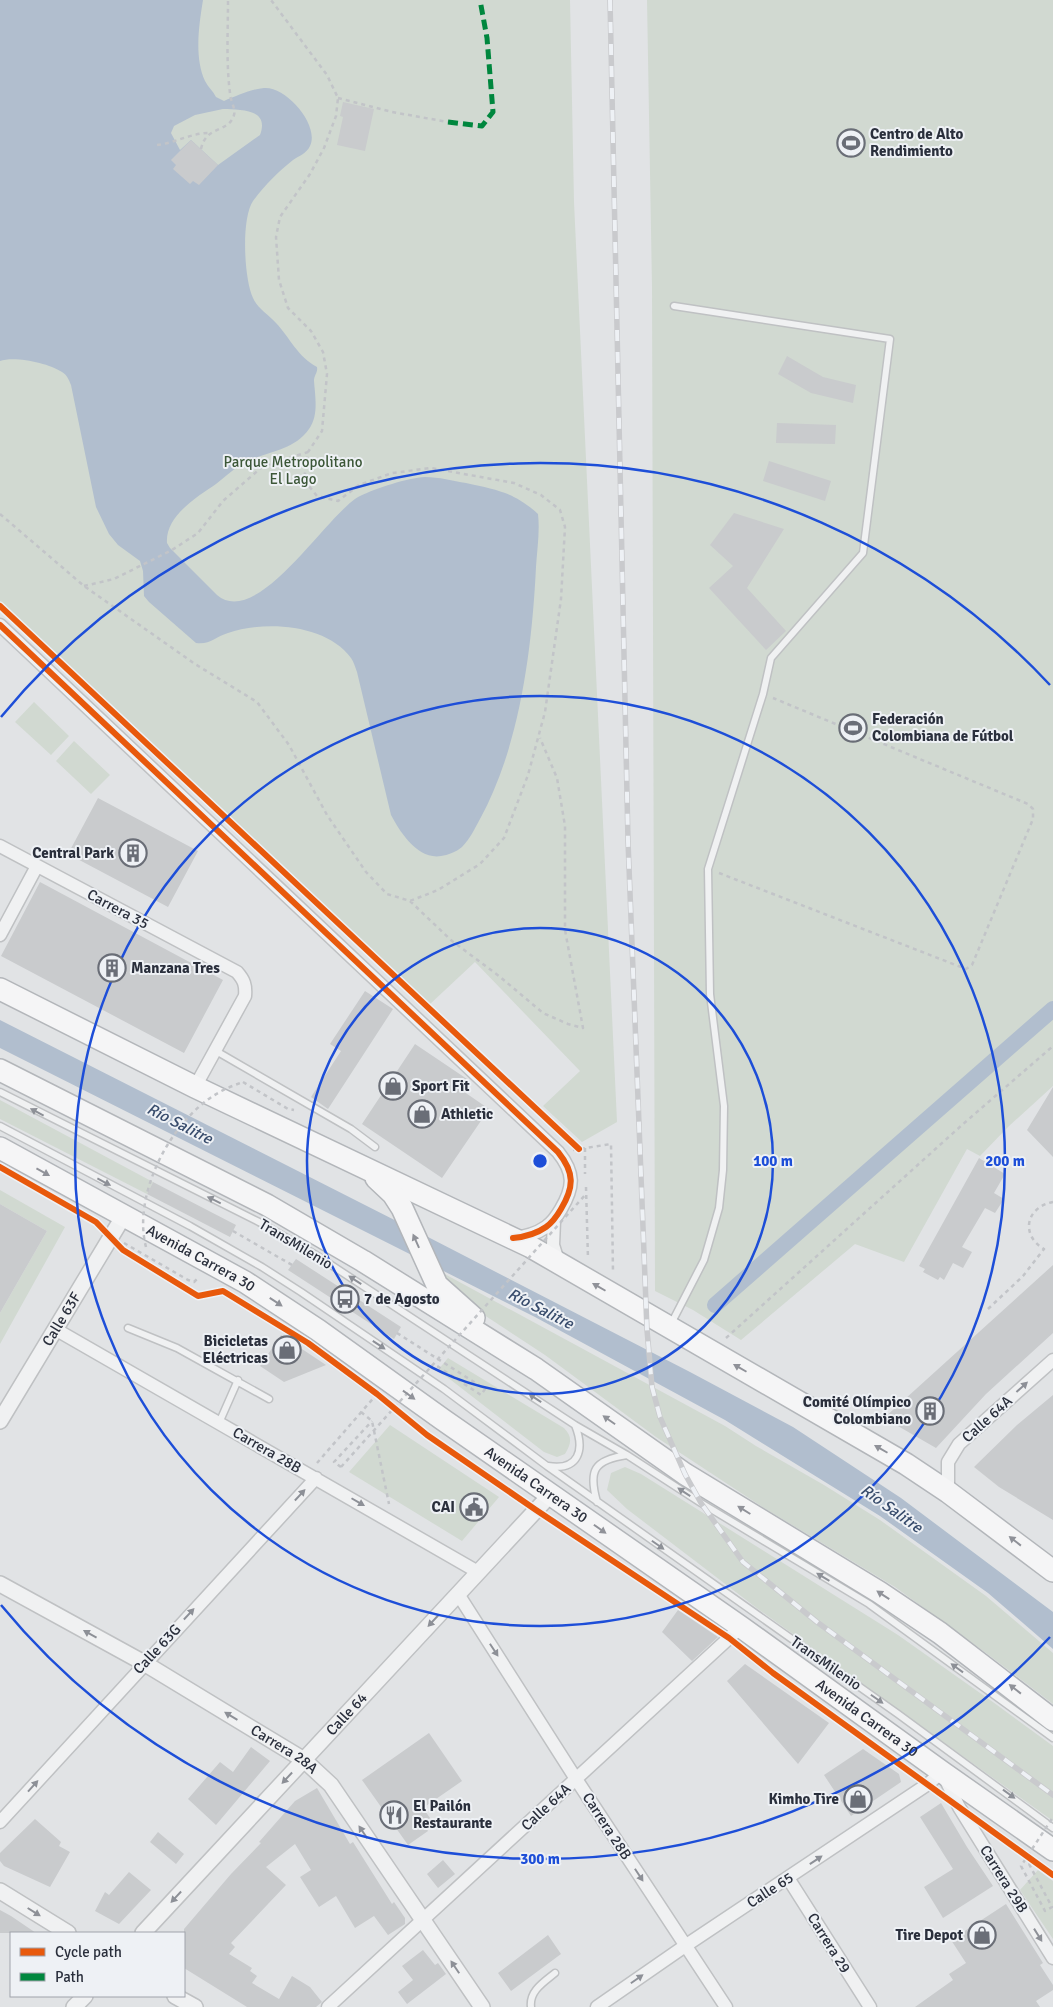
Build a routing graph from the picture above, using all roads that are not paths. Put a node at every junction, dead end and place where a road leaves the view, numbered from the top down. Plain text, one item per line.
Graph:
1 (674, 306) dead end
2 (0, 625) edge
3 (0, 846) edge
4 (37, 866) junction
5 (0, 935) edge
6 (0, 989) edge
7 (216, 1051) junction
8 (0, 1070) edge
9 (195, 1087) junction
10 (0, 1092) edge
11 (0, 1126) edge
12 (375, 1146) dead end
13 (0, 1148) edge
14 (364, 1167) junction
15 (123, 1217) junction
16 (554, 1221) junction
17 (513, 1238) junction
18 (559, 1264) junction
19 (670, 1327) junction
20 (128, 1328) dead end
21 (55, 1329) junction
22 (1053, 1360) edge
23 (536, 1369) junction
24 (238, 1380) junction
25 (269, 1399) dead end
26 (0, 1421) edge
27 (219, 1423) junction
28 (575, 1424) junction
29 (627, 1454) junction
30 (547, 1466) junction
31 (312, 1476) junction
32 (948, 1492) junction
33 (551, 1494) junction
34 (597, 1502) junction
35 (1053, 1571) edge
36 (478, 1572) junction
37 (0, 1584) edge
38 (458, 1594) junction
39 (741, 1627) junction
40 (144, 1664) junction
41 (1053, 1720) edge
42 (1053, 1738) edge
43 (304, 1760) junction
44 (942, 1772) junction
45 (576, 1778) junction
46 (0, 1822) edge
47 (1053, 1828) edge
48 (1046, 1857) edge
49 (788, 1878) junction
50 (0, 1891) edge
51 (422, 1920) junction
52 (66, 1932) edge
53 (144, 1932) edge
54 (685, 1946) junction
55 (1053, 1958) edge
56 (555, 1973) dead end
57 (84, 1997) edge
58 (177, 1997) edge
59 (74, 2007) edge
60 (195, 2007) edge
61 (328, 2007) edge
62 (482, 2007) edge
63 (531, 2007) edge
64 (597, 2007) edge
65 (726, 2007) edge
66 (870, 2007) edge

1 - 19 lane
2 - 16 street
3 - 4 street, Carrera 35
4 - 5 street
4 - 7 street, Carrera 35
6 - 9 highway
7 - 9 street
7 - 12 lane
8 - 23 highway
9 - 14 highway
28 -> 10 lane, TransMilenio
11 -> 30 lane, TransMilenio
13 -> 15 highway, Avenida Carrera 30
14 - 17 highway
23 -> 14 highway
15 - 21 street, Calle 63F
15 -> 33 highway, Avenida Carrera 30
16 - 17 street
16 - 18 street
17 - 18 highway
19 -> 18 highway
32 -> 19 highway
20 - 24 lane
21 - 26 street, Calle 63F
21 - 27 street, Carrera 28B
32 -> 22 street, Calle 64A
41 -> 23 highway
24 - 25 lane
24 - 27 lane
27 - 31 street, Carrera 28B
28 - 29 lane, TransMilenio
28 - 30 lane
29 - 34 lane
42 -> 29 lane, TransMilenio
30 - 34 lane, TransMilenio
31 -> 36 street, Carrera 28B
40 -> 31 street, Calle 63G
35 -> 32 highway
33 - 36 street, Calle 64
33 -> 39 highway, Avenida Carrera 30
34 -> 47 lane, TransMilenio
36 - 38 street, Calle 64
40 -> 37 street, Carrera 28A
38 -> 43 street, Calle 64
38 -> 45 street, Carrera 28B
39 - 44 highway, Avenida Carrera 30
39 - 45 street, Calle 64A
43 -> 40 street, Carrera 28A
46 -> 40 street, Calle 63G
51 -> 43 street, Carrera 28A
43 -> 53 street, Calle 64
44 - 48 highway, Avenida Carrera 30
49 -> 44 street, Calle 65
44 -> 55 street, Carrera 29B
45 - 51 street, Calle 64A
45 -> 54 street, Carrera 28B
49 - 54 street, Calle 65
49 - 66 street, Carrera 29
50 -> 52 street
51 - 61 street, Calle 64A
62 -> 51 street, Carrera 28A
64 -> 54 street, Calle 65
54 - 65 street, Carrera 28B
56 - 63 lane
57 - 59 street
58 - 60 street

